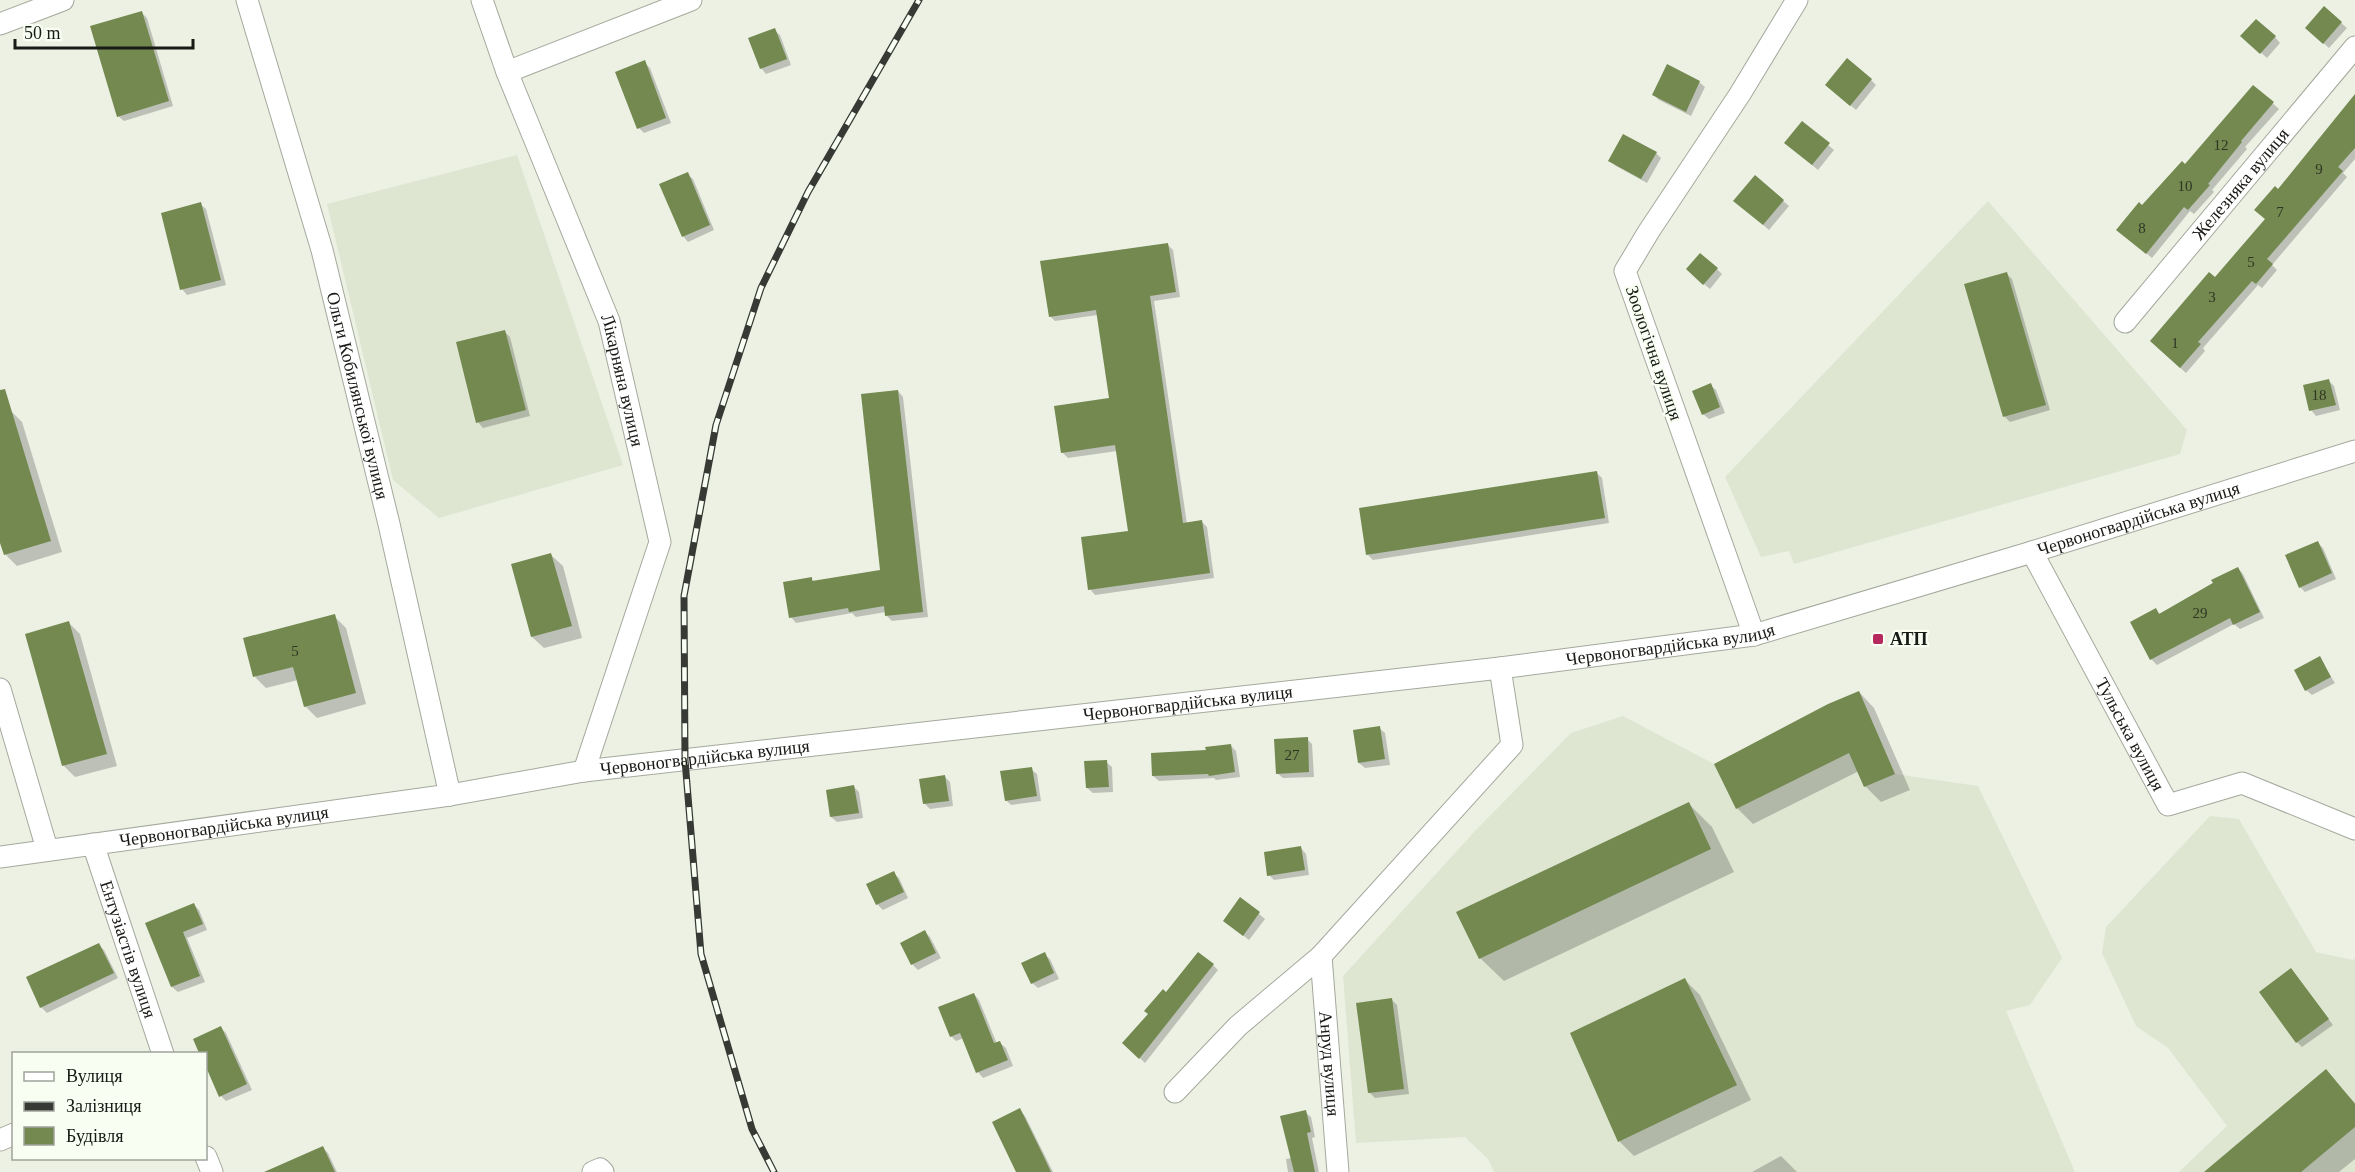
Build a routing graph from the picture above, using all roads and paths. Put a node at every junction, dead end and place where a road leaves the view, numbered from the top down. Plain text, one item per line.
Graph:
1 (63, 0) edge
2 (247, 0) edge
3 (482, 0) edge
4 (691, 0) edge
5 (1797, 0) edge
6 (0, 24) edge
7 (2354, 50) edge
8 (507, 72) junction
9 (2125, 322) dead end
10 (2355, 451) edge
11 (2032, 552) junction
12 (1754, 635) junction
13 (1500, 668) junction
14 (0, 689) edge
15 (585, 771) junction
16 (450, 795) junction
17 (2355, 829) edge
18 (93, 844) junction
19 (47, 849) junction
20 (0, 856) edge
21 (1322, 956) junction
22 (163, 1052) edge
23 (1175, 1092) dead end
24 (1338, 1172) edge

1 - 6 street
2 - 16 street, Ольги Кобилянської вулиця
3 - 8 street, Лікарняна вулиця
4 - 8 street
5 - 12 street, Зоологічна вулиця
7 - 9 street, Железняка вулиця
8 - 15 street, Лікарняна вулиця
10 - 11 street, Червоногвардійська вулиця
11 - 12 street, Червоногвардійська вулиця
11 - 17 street, Тульська вулиця
12 - 13 street, Червоногвардійська вулиця
13 - 15 street, Червоногвардійська вулиця
13 - 21 street
14 - 19 street
15 - 16 street, Червоногвардійська вулиця
16 - 18 street, Червоногвардійська вулиця
18 - 19 street, Червоногвардійська вулиця
18 - 22 street, Ентузіастів вулиця
19 - 20 street, Червоногвардійська вулиця
21 - 23 street
21 - 24 street, Анруд вулиця

